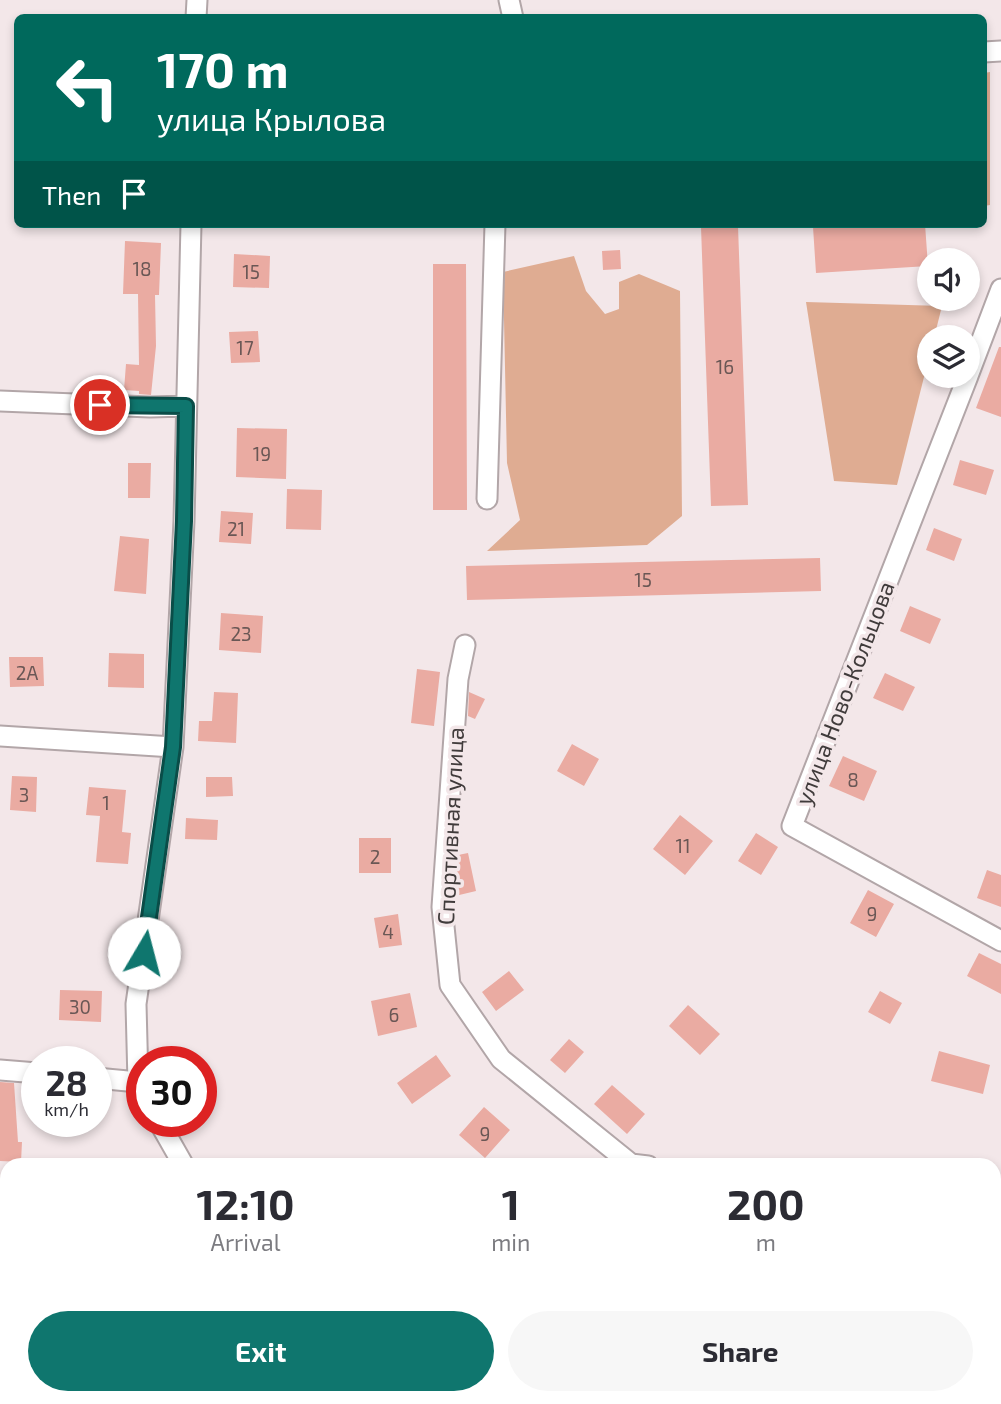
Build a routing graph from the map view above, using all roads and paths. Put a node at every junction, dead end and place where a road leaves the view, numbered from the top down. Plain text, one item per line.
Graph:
1 (191, 228) edge
2 (495, 228) edge
3 (1001, 289) edge
4 (980, 344) edge
5 (963, 388) edge
6 (0, 401) edge
7 (186, 406) junction
8 (487, 499) dead end
9 (465, 645) dead end
10 (0, 736) edge
11 (173, 747) junction
12 (1001, 941) edge
13 (138, 1046) edge
14 (0, 1070) edge
15 (21, 1072) edge
16 (168, 1137) edge
17 (179, 1158) edge
18 (624, 1158) edge

1 - 7 street
2 - 8 street
3 - 4 street, улица Ново-Кольцова
5 - 12 street, улица Ново-Кольцова
6 - 7 street
7 - 11 street
9 - 18 street, Спортивная улица
10 - 11 street
11 - 13 street
14 - 15 street
16 - 17 street

